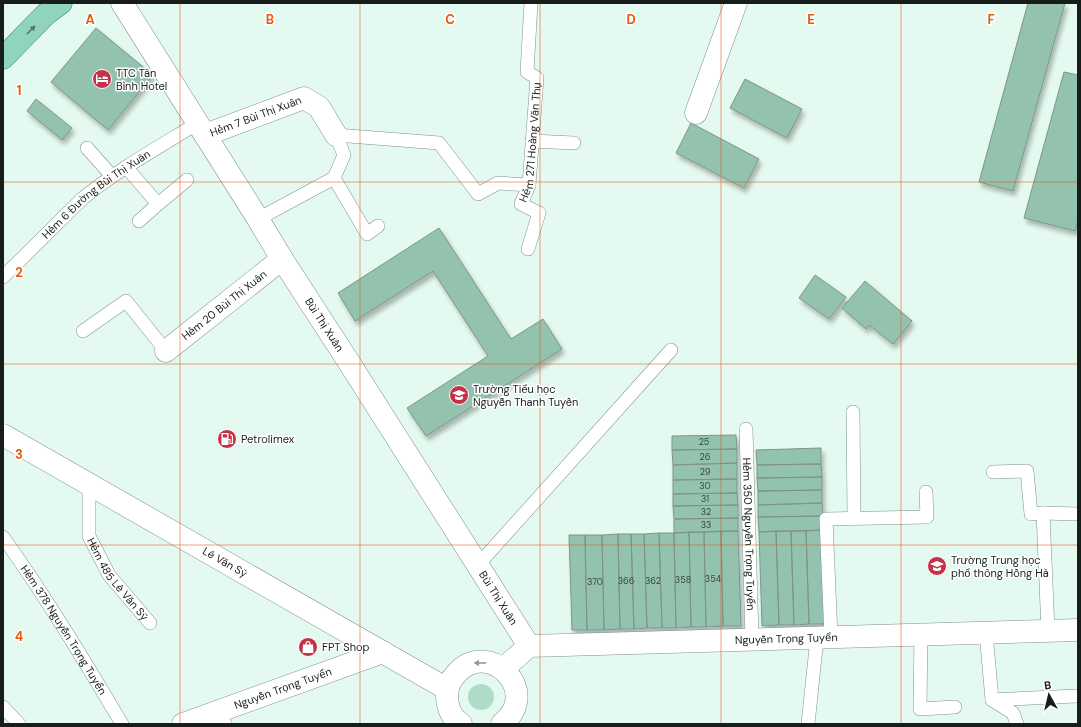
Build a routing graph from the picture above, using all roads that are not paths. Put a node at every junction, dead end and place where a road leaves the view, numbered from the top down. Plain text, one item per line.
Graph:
1 (61, 3) edge
2 (122, 3) edge
3 (531, 3) edge
4 (736, 3) edge
5 (3, 58) edge
6 (696, 113) dead end
7 (201, 129) junction
8 (336, 135) junction
9 (532, 141) junction
10 (574, 143) dead end
11 (86, 148) dead end
12 (126, 167) junction
13 (112, 176) junction
14 (334, 178) junction
15 (187, 180) dead end
16 (529, 185) junction
17 (158, 204) junction
18 (258, 219) junction
19 (139, 221) dead end
20 (378, 226) dead end
21 (528, 249) dead end
22 (282, 259) junction
23 (3, 277) edge
24 (83, 331) dead end
25 (671, 350) dead end
26 (166, 351) joint
27 (853, 412) dead end
28 (746, 429) dead end
29 (3, 436) edge
30 (993, 472) dead end
31 (89, 484) junction
32 (926, 492) dead end
33 (1043, 513) junction
34 (1078, 514) edge
35 (854, 518) junction
36 (3, 537) edge
37 (478, 565) junction
38 (150, 623) dead end
39 (1078, 630) edge
40 (1048, 631) junction
41 (986, 632) junction
42 (921, 634) junction
43 (824, 638) junction
44 (752, 639) junction
45 (529, 646) junction
46 (383, 652) junction
47 (503, 669) junction
48 (447, 689) junction
49 (1076, 696) dead end
50 (992, 700) junction
51 (3, 707) edge
52 (955, 707) dead end
53 (222, 718) edge
54 (509, 723) edge
55 (19, 724) edge
56 (122, 724) edge
57 (183, 724) edge
58 (460, 724) edge
59 (808, 724) edge
60 (1016, 724) edge

5 -> 1 main road
2 - 7 street, Bùi Thị Xuân
3 - 9 lane, Hẻm 271 Hoàng Văn Thụ
4 - 6 street
7 - 8 street, Hẻm 7 Bùi Thị Xuân
7 - 12 lane, Hẻm 6 Đường Bùi Thị Xuân
7 - 18 street, Bùi Thị Xuân
8 - 14 lane
8 - 16 lane
9 - 10 lane
9 - 16 lane, Hẻm 271 Hoàng Văn Thụ
11 - 13 lane
12 - 13 lane, Hẻm 6 Đường Bùi Thị Xuân
12 - 17 lane
13 - 23 lane, Hẻm 6 Đường Bùi Thị Xuân
14 - 18 lane
14 - 20 lane
15 - 17 lane
16 - 21 lane, Hẻm 271 Hoàng Văn Thụ
17 - 19 lane
18 - 22 street, Bùi Thị Xuân
22 - 26 street, Hẻm 20 Bùi Thị Xuân
22 - 37 street, Bùi Thị Xuân
24 - 26 lane
25 - 37 lane
27 - 35 lane
28 - 44 lane, Hẻm 350 Nguyễn Trọng Tuyển
29 - 31 street, Lê Văn Sỹ
30 - 33 lane
31 - 38 lane, Hẻm 485 Lê Văn Sỹ
31 - 46 street, Lê Văn Sỹ
32 - 35 lane
33 - 34 lane
33 - 40 lane
35 - 43 lane
36 - 56 lane, Hẻm 378 Nguyễn Trọng Tuyển
37 - 45 street, Bùi Thị Xuân
39 - 40 street, Nguyễn Trọng Tuyển
40 - 41 street, Nguyễn Trọng Tuyển
41 - 42 street, Nguyễn Trọng Tuyển
41 - 50 lane
42 - 43 street, Nguyễn Trọng Tuyển
42 - 52 lane
43 - 44 street, Nguyễn Trọng Tuyển
43 - 59 lane
44 - 45 street, Nguyễn Trọng Tuyển
45 - 47 street
46 - 48 street, Lê Văn Sỹ
46 - 53 street, Nguyễn Trọng Tuyển
47 -> 48 street
47 - 54 street
48 - 58 street
49 - 50 lane
50 - 60 lane
51 - 55 lane
53 - 57 street, Nguyễn Trọng Tuyển

